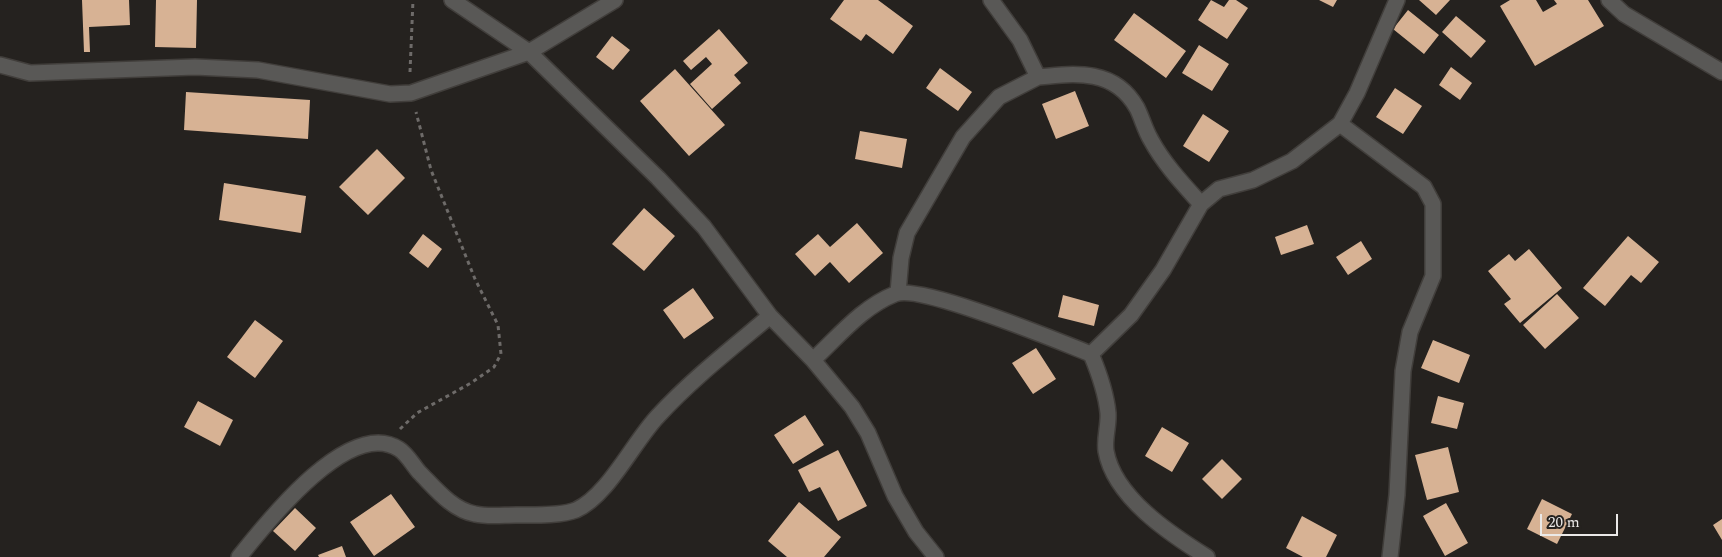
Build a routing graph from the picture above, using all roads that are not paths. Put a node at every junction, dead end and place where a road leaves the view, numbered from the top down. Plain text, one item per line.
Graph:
1 (452, 0) edge
2 (615, 0) edge
3 (991, 0) edge
4 (1397, 0) edge
5 (1609, 0) edge
6 (529, 52) junction
7 (0, 65) edge
8 (1722, 72) edge
9 (1038, 77) junction
10 (1340, 124) junction
11 (1201, 204) junction
12 (898, 293) junction
13 (770, 316) junction
14 (1091, 354) junction
15 (813, 360) junction
16 (239, 557) edge
17 (936, 557) edge
18 (1207, 557) edge
19 (1390, 557) edge

1 - 6 street
2 - 6 street
3 - 9 street
4 - 10 street
5 - 8 street
6 - 7 street
6 - 13 street
9 - 11 street
9 - 12 street
10 - 11 street
10 - 19 street
11 - 14 street
12 - 14 street
12 - 15 street
13 - 15 street
13 - 16 street
14 - 18 street
15 - 17 street

